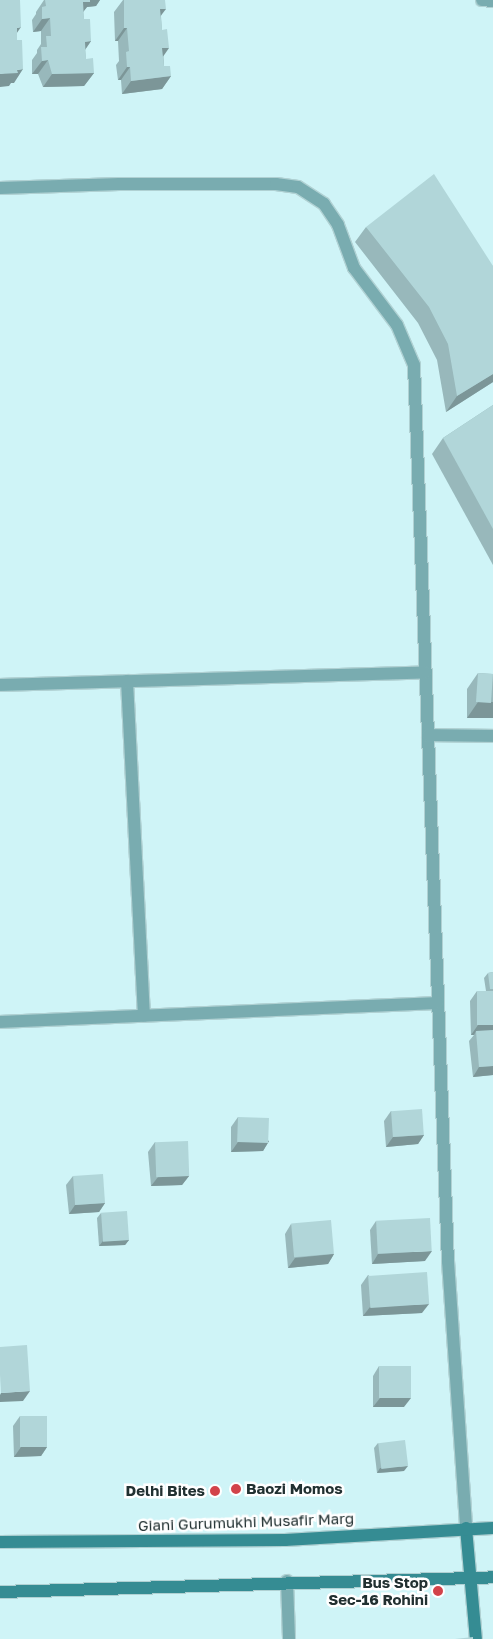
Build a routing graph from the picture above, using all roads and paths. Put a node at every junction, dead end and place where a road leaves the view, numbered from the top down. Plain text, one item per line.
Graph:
1 (482, 0) edge
2 (493, 1) edge
3 (0, 188) edge
4 (426, 672) junction
5 (126, 681) junction
6 (0, 685) edge
7 (428, 735) junction
8 (493, 736) edge
9 (438, 1003) junction
10 (144, 1016) junction
11 (0, 1022) edge
12 (466, 1528) junction
13 (493, 1528) edge
14 (0, 1542) edge
15 (493, 1577) edge
16 (470, 1578) junction
17 (287, 1581) junction
18 (0, 1592) edge
19 (289, 1639) edge
20 (476, 1639) edge

1 - 2 street
3 - 4 street
4 - 5 street
4 - 7 street
5 - 6 street
5 - 10 street
7 - 8 street
7 - 9 street
9 - 10 street
9 - 12 street
10 - 11 street
12 - 13 street, Giani Gurumukhi Musafir Marg
12 - 14 street, Giani Gurumukhi Musafir Marg
12 - 16 street
15 - 16 street
16 - 17 street
16 - 20 street
17 - 18 street
17 - 19 street

